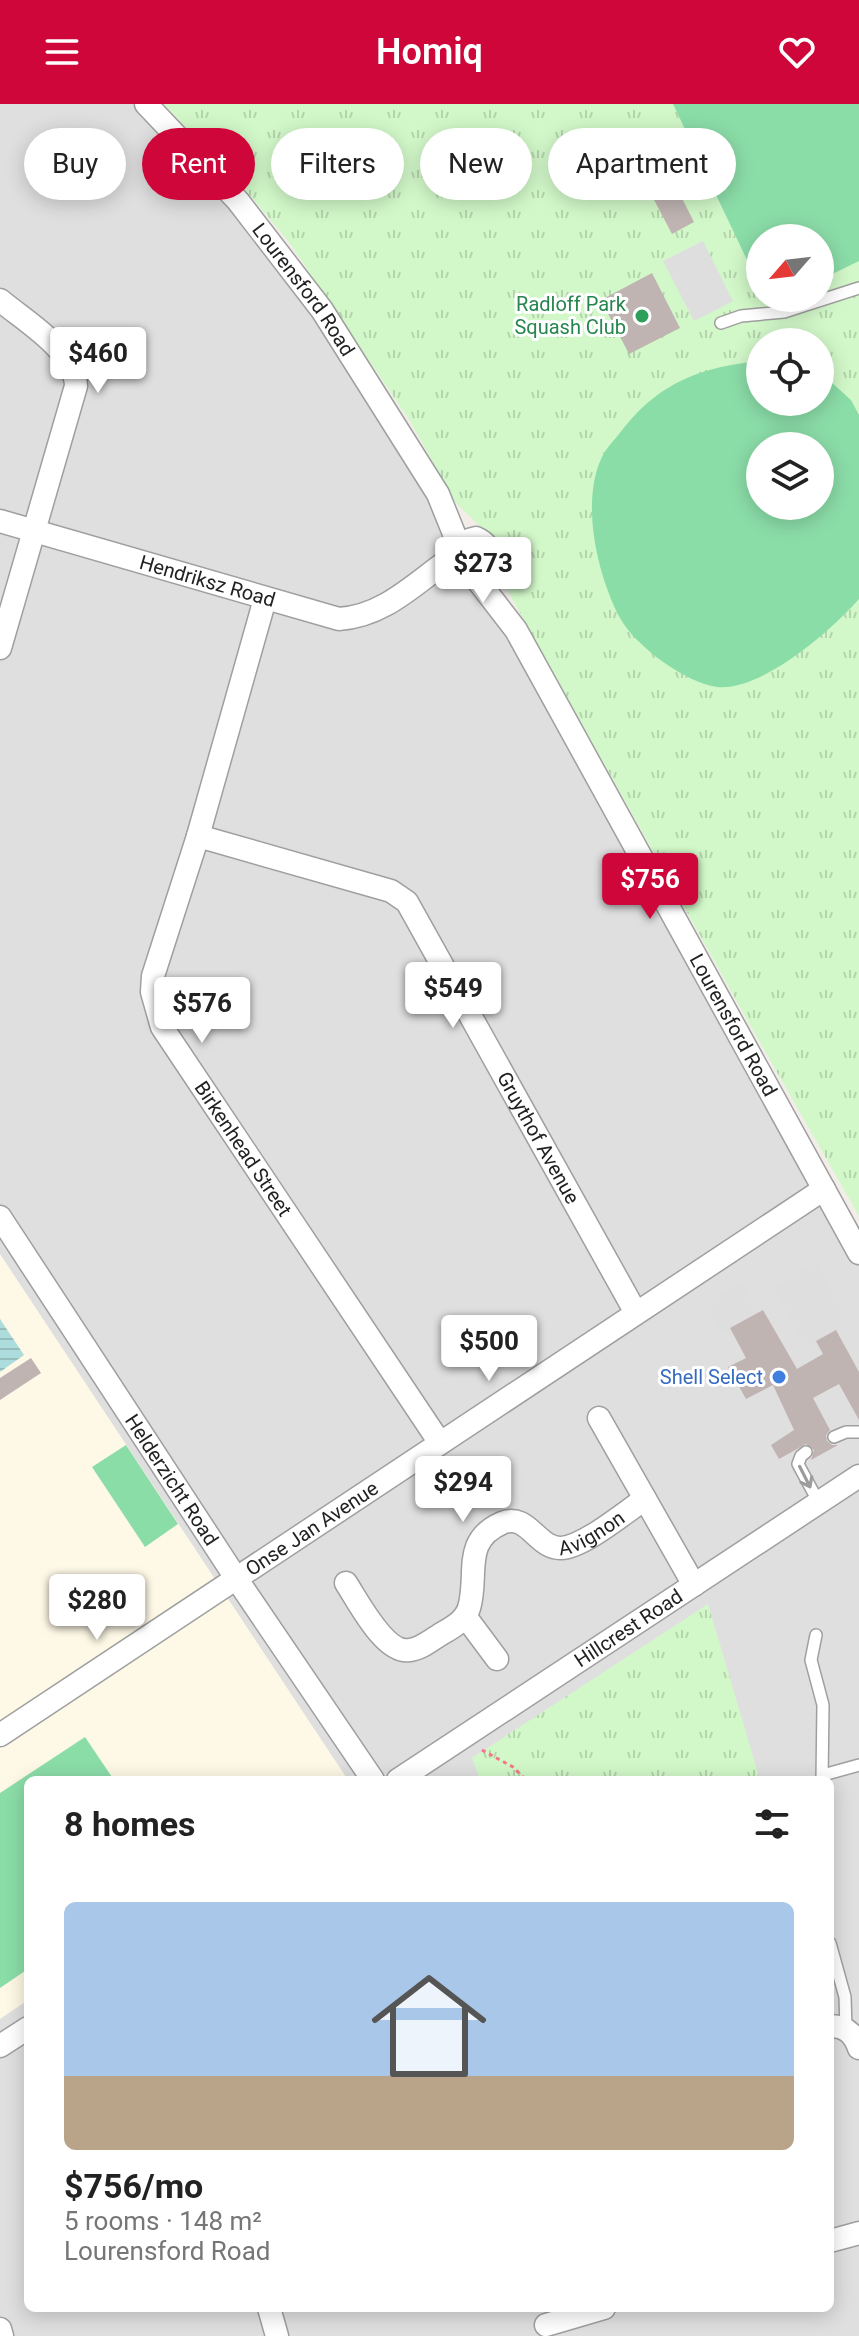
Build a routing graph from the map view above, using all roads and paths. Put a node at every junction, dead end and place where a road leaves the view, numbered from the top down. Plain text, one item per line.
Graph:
1 (146, 104) edge
2 (859, 288) edge
3 (0, 300) edge
4 (721, 323) dead end
5 (0, 521) edge
6 (34, 531) junction
7 (470, 558) junction
8 (265, 599) junction
9 (0, 648) edge
10 (198, 836) junction
11 (824, 1189) junction
12 (0, 1217) edge
13 (859, 1253) edge
14 (636, 1313) junction
15 (599, 1418) dead end
16 (859, 1432) edge
17 (834, 1437) dead end
18 (440, 1443) junction
19 (806, 1452) dead end
20 (859, 1476) edge
21 (645, 1499) junction
22 (819, 1503) junction
23 (236, 1578) junction
24 (346, 1583) dead end
25 (694, 1585) junction
26 (465, 1616) junction
27 (816, 1635) dead end
28 (497, 1659) dead end
29 (0, 1735) edge
30 (461, 1738) junction
31 (859, 1765) edge
32 (370, 1776) edge
33 (404, 1776) edge
34 (522, 1776) edge
35 (822, 1776) edge
36 (828, 1776) edge
37 (834, 1957) edge
38 (838, 2028) edge
39 (24, 2031) edge
40 (0, 2046) edge
41 (859, 2048) edge
42 (859, 2233) edge
43 (834, 2240) edge
44 (270, 2312) edge
45 (588, 2312) edge
46 (545, 2323) edge
47 (0, 2329) edge
48 (2, 2336) edge
49 (277, 2336) edge

1 - 7 street, Lourensford Road
2 - 4 lane
3 - 6 street
5 - 6 street, Hendriksz Road
6 - 8 street, Hendriksz Road
6 - 9 street
7 - 8 street, Hendriksz Road
7 - 11 street, Lourensford Road
8 - 10 street, Birkenhead Street
10 - 14 street, Gruythof Avenue
10 - 18 street, Birkenhead Street
11 - 13 street, Lourensford Road
11 - 14 street, Onse Jan Avenue
12 - 23 street, Helderzicht Road
14 - 18 street, Onse Jan Avenue
15 - 21 street, Avignon
16 - 17 lane
18 - 23 street, Onse Jan Avenue
19 -> 22 lane
20 - 22 street, Hillcrest Road
21 - 25 street, Avignon
21 - 26 street, Avignon
22 - 25 street, Hillcrest Road
23 - 29 street, Onse Jan Avenue
23 - 32 street, Helderzicht Road
24 - 26 street
25 - 30 street, Hillcrest Road
26 - 28 street
27 - 35 lane
30 - 33 street, Hillcrest Road
30 - 34 path
31 - 36 lane
37 - 38 lane
38 - 41 street
39 - 40 street
42 - 43 street
44 - 49 street
45 - 46 street
47 - 48 street

